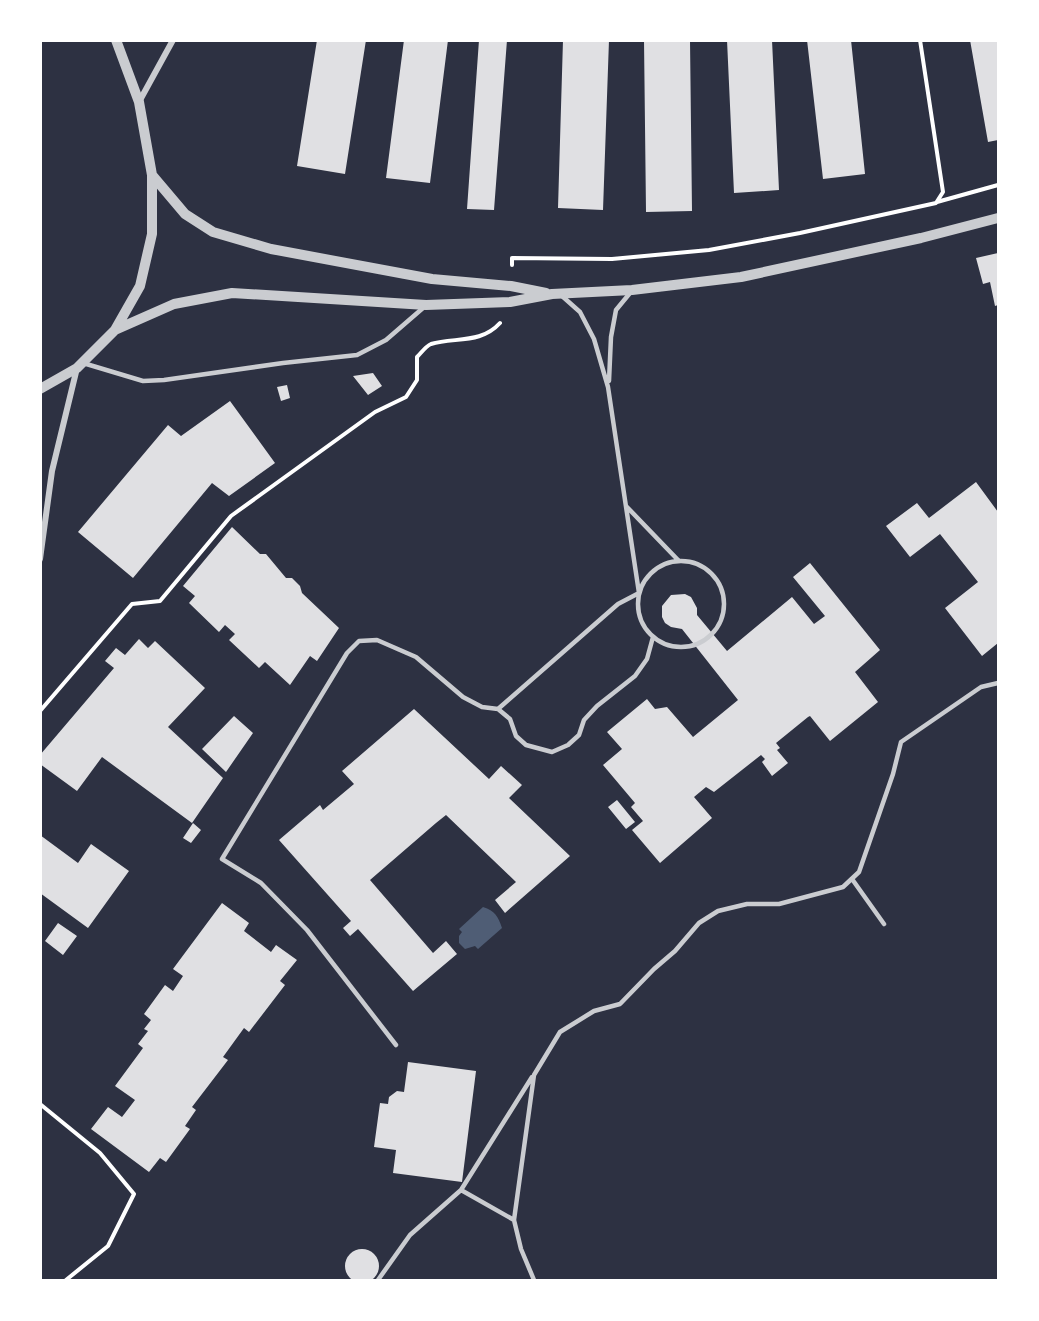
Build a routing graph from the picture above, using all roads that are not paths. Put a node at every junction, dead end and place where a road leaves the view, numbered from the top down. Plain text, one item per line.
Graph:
1 (116, 40) edge
2 (173, 40) edge
3 (139, 102) junction
4 (152, 175) junction
5 (999, 218) edge
6 (632, 290) junction
7 (556, 294) junction
8 (426, 305) junction
9 (115, 330) junction
10 (80, 366) junction
11 (608, 387) junction
12 (40, 389) edge
13 (626, 506) junction
14 (40, 559) edge
15 (678, 560) junction
16 (639, 593) junction
17 (653, 637) junction
18 (999, 683) edge
19 (498, 709) junction
20 (852, 879) junction
21 (884, 924) dead end
22 (396, 1045) dead end
23 (534, 1075) junction
24 (461, 1190) junction
25 (514, 1220) junction
26 (378, 1281) edge
27 (534, 1281) edge

1 - 3 street
2 - 3 street
3 - 4 street
4 - 7 street
4 - 9 street
5 - 6 street
6 - 7 street
6 - 11 lane
7 - 8 street
7 - 11 lane
8 - 9 street
8 - 10 lane
9 - 10 street
10 - 12 street
10 - 14 street
11 - 13 lane
13 - 15 lane
13 - 16 lane
15 - 16 lane
15 - 17 lane
16 - 17 lane
16 - 19 lane
17 - 19 lane
18 - 20 lane
19 - 22 lane
20 - 21 lane
20 - 23 lane
23 - 24 lane
23 - 25 lane
24 - 25 lane
24 - 26 lane
25 - 27 lane

